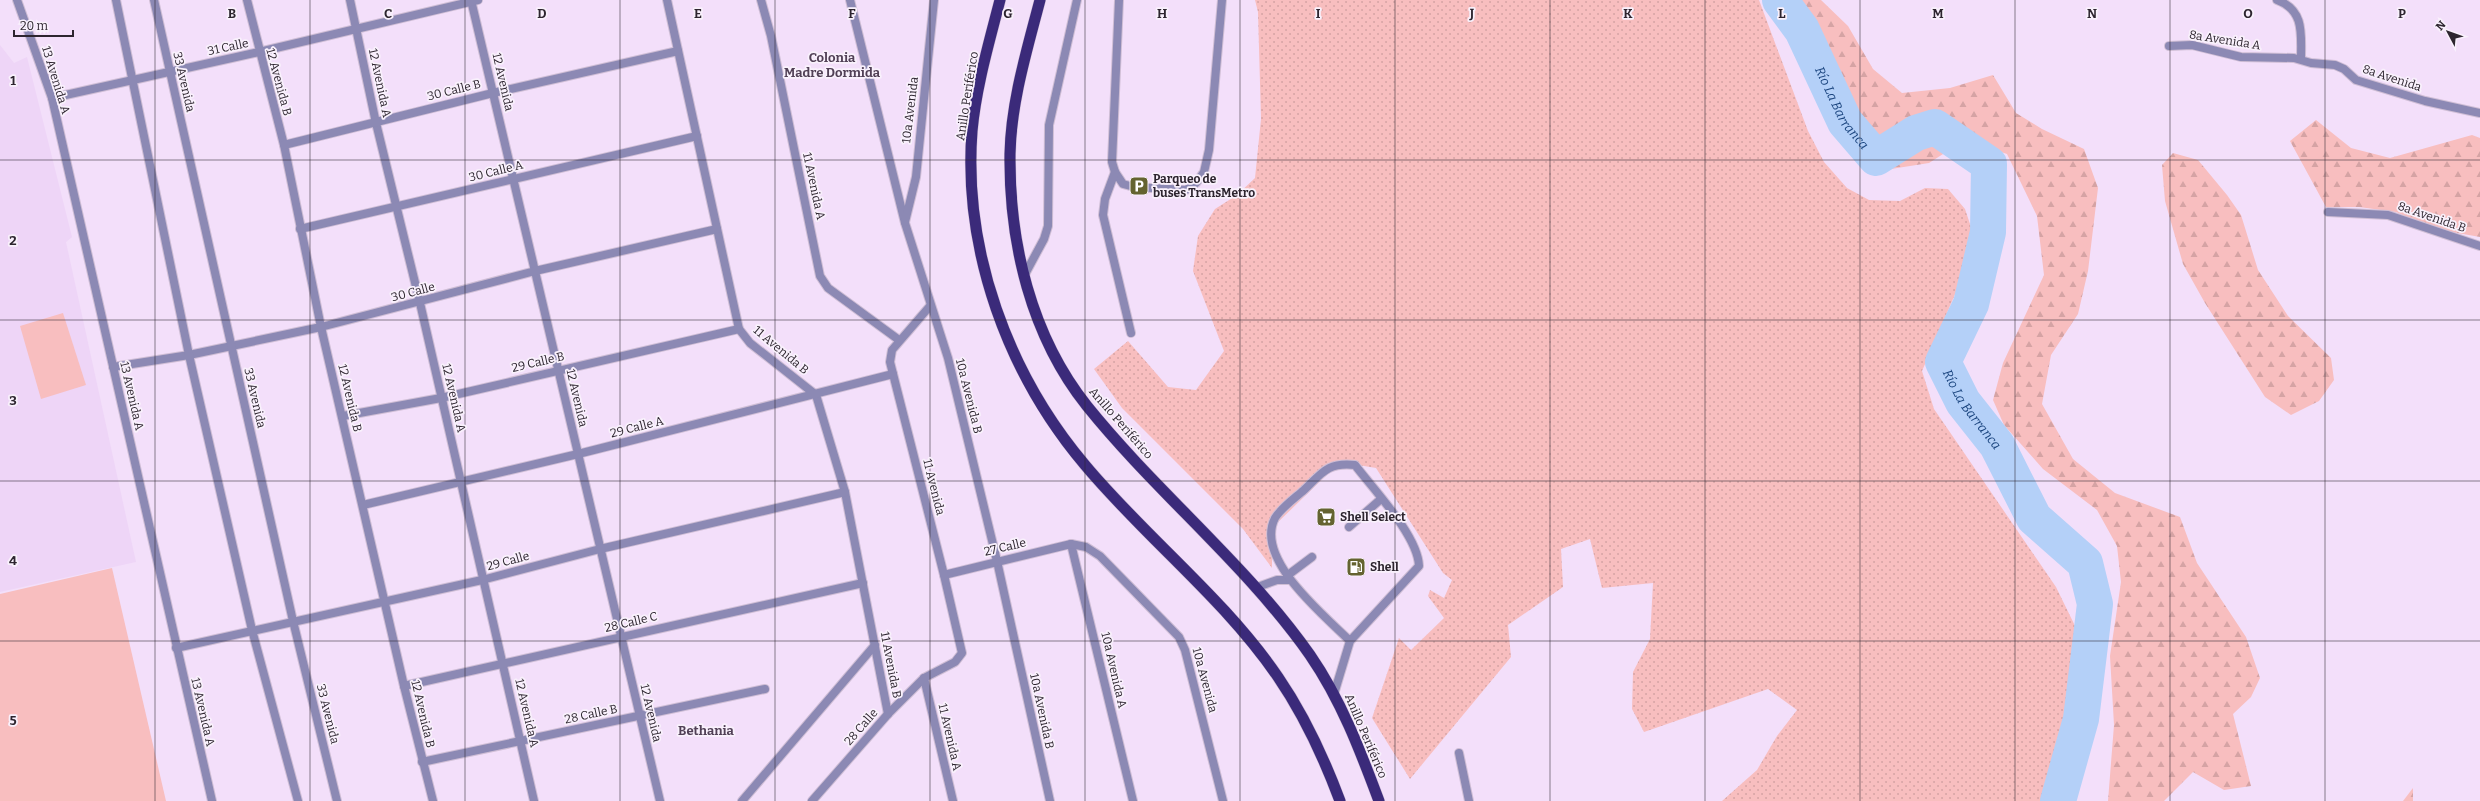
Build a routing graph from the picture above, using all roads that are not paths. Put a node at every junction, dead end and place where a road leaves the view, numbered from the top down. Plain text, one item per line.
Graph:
1 (17, 0) edge
2 (116, 0) edge
3 (154, 0) edge
4 (247, 0) edge
5 (350, 0) edge
6 (474, 0) edge
7 (667, 0) edge
8 (761, 0) edge
9 (850, 0) edge
10 (934, 0) edge
11 (1000, 0) edge
12 (1040, 0) edge
13 (1077, 0) edge
14 (1119, 0) edge
15 (1222, 0) edge
16 (2277, 0) edge
17 (356, 29) junction
18 (2169, 46) dead end
19 (678, 51) junction
20 (259, 52) junction
21 (2301, 60) junction
22 (169, 72) junction
23 (134, 79) junction
24 (493, 93) junction
25 (52, 98) junction
26 (2480, 113) edge
27 (376, 122) junction
28 (697, 136) junction
29 (284, 145) junction
30 (1114, 172) junction
31 (513, 179) junction
32 (397, 207) junction
33 (2328, 212) dead end
34 (905, 223) junction
35 (300, 229) junction
36 (717, 229) junction
37 (2480, 246) edge
38 (535, 271) junction
39 (1024, 276) junction
40 (420, 303) junction
41 (930, 306) junction
42 (321, 327) junction
43 (739, 329) junction
44 (1131, 333) dead end
45 (899, 340) junction
46 (231, 346) junction
47 (189, 355) junction
48 (113, 367) junction
49 (558, 369) junction
50 (893, 374) junction
51 (816, 394) junction
52 (441, 398) junction
53 (343, 416) junction
54 (578, 454) junction
55 (461, 482) junction
56 (845, 492) junction
57 (1381, 499) junction
58 (363, 505) junction
59 (1349, 527) dead end
60 (1071, 544) junction
61 (600, 548) junction
62 (1312, 557) dead end
63 (997, 561) junction
64 (944, 575) junction
65 (1289, 578) junction
66 (482, 580) junction
67 (863, 583) junction
68 (1255, 588) junction
69 (386, 603) junction
70 (293, 621) junction
71 (252, 630) junction
72 (621, 636) junction
73 (1350, 641) junction
74 (960, 642) joint
75 (875, 645) junction
76 (176, 648) junction
77 (503, 663) junction
78 (924, 678) junction
79 (404, 686) junction
80 (765, 689) dead end
81 (1334, 694) junction
82 (888, 714) junction
83 (640, 716) junction
84 (521, 742) junction
85 (1459, 753) dead end
86 (422, 762) junction
87 (212, 801) edge
88 (298, 801) edge
89 (337, 801) edge
90 (433, 801) edge
91 (534, 801) edge
92 (660, 801) edge
93 (742, 801) edge
94 (812, 801) edge
95 (953, 801) edge
96 (1050, 801) edge
97 (1133, 801) edge
98 (1223, 801) edge
99 (1340, 801) edge
100 (1379, 801) edge
101 (1470, 801) edge

1 - 25 street, 13 Avenida A
2 - 23 street
3 - 22 street, 33 Avenida
4 - 20 street, 12 Avenida B
5 - 17 street, 12 Avenida A
6 - 17 street, 31 Calle
6 - 24 street, 12 Avenida
7 - 19 street, 11 Avenida B
8 - 45 street, 11 Avenida A
9 - 34 street, 10a Avenida B
10 - 34 street, 10a Avenida
11 - 99 highway, Anillo Periférico
12 - 39 highway, Anillo Periférico
13 - 39 street
14 - 30 street
15 - 30 street
16 - 21 street
17 - 20 street, 31 Calle
17 - 27 street, 12 Avenida A
18 - 21 street, 8a Avenida A
19 - 24 street, 30 Calle B
19 - 28 street, 11 Avenida B
20 - 22 street, 31 Calle
20 - 29 street, 12 Avenida B
21 - 26 street, 8a Avenida
22 - 23 street, 31 Calle
22 - 46 street, 33 Avenida
23 - 25 street, 31 Calle
23 - 47 street
24 - 27 street, 30 Calle B
24 - 31 street, 12 Avenida
25 - 48 street, 13 Avenida A
27 - 29 street, 30 Calle B
27 - 32 street, 12 Avenida A
28 - 31 street, 30 Calle A
28 - 36 street, 11 Avenida B
29 - 35 street, 12 Avenida B
30 - 44 street
31 - 32 street, 30 Calle A
31 - 38 street, 12 Avenida
32 - 35 street, 30 Calle A
32 - 40 street, 12 Avenida A
33 - 37 street, 8a Avenida B
34 - 41 street, 10a Avenida B
35 - 42 street, 12 Avenida B
36 - 38 street, 30 Calle
36 - 43 street, 11 Avenida B
38 - 40 street, 30 Calle
38 - 49 street, 12 Avenida
39 - 68 highway, Anillo Periférico
40 - 42 street, 30 Calle
40 - 52 street, 12 Avenida A
41 - 45 street
41 - 63 street, 10a Avenida B
42 - 46 street, 30 Calle
42 - 53 street, 12 Avenida B
43 - 49 street, 29 Calle B
43 - 51 street, 11 Avenida B
45 - 50 street, 11 Avenida
46 - 47 street, 30 Calle
46 - 70 street, 33 Avenida
47 - 48 street, 30 Calle
47 - 71 street
48 - 76 street, 13 Avenida A
49 - 52 street, 29 Calle B
49 - 54 street, 12 Avenida
50 - 51 street, 29 Calle A
50 - 64 street, 11 Avenida
51 - 54 street, 29 Calle A
51 - 56 street, 11 Avenida B
52 - 53 street, 29 Calle B
52 - 55 street, 12 Avenida A
53 - 58 street, 12 Avenida B
54 - 55 street, 29 Calle A
54 - 61 street, 12 Avenida
55 - 58 street, 29 Calle A
55 - 66 street, 12 Avenida A
56 - 61 street, 29 Calle
56 - 67 street, 11 Avenida B
57 - 59 street
57 - 65 street
57 - 73 street
58 - 69 street, 12 Avenida B
60 - 63 street, 27 Calle
60 - 97 street, 10a Avenida A
60 - 98 street, 10a Avenida
61 - 66 street, 29 Calle
61 - 72 street, 12 Avenida
62 - 65 street
63 - 64 street, 27 Calle
63 - 96 street, 10a Avenida B
64 - 74 street, 11 Avenida
65 - 68 street
65 - 73 street
66 - 69 street, 29 Calle
66 - 77 street, 12 Avenida A
67 - 72 street, 28 Calle C
67 - 75 street, 11 Avenida B
68 - 81 highway, Anillo Periférico
69 - 70 street, 29 Calle
69 - 79 street, 12 Avenida B
70 - 71 street, 29 Calle
70 - 89 street, 33 Avenida
71 - 76 street, 29 Calle
71 - 88 street
72 - 77 street, 28 Calle C
72 - 83 street, 12 Avenida
73 - 81 street
74 - 78 street, 28 Calle
75 - 82 street, 11 Avenida B
75 - 93 street
76 - 87 street, 13 Avenida A
77 - 79 street, 28 Calle C
77 - 84 street, 12 Avenida A
78 - 82 street, 28 Calle
78 - 95 street, 11 Avenida A
79 - 86 street, 12 Avenida B
80 - 83 street, 28 Calle B
81 - 100 highway, Anillo Periférico
82 - 94 street, 28 Calle
83 - 84 street, 28 Calle B
83 - 92 street, 12 Avenida
84 - 86 street, 28 Calle B
84 - 91 street, 12 Avenida A
85 - 101 street
86 - 90 street, 12 Avenida B

